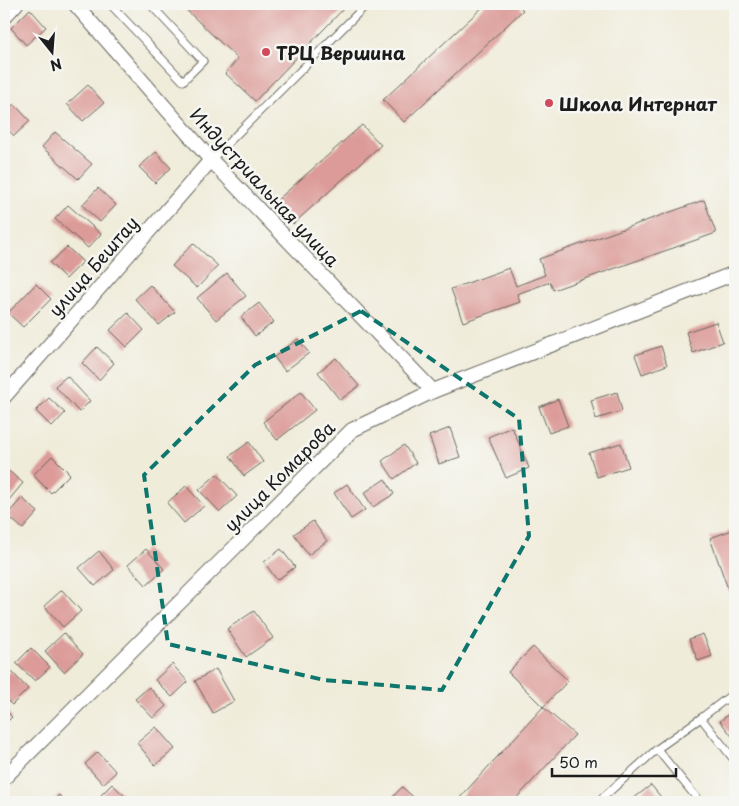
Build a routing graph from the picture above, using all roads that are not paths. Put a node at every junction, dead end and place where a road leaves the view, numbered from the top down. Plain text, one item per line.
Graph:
1 (16, 4) edge
2 (75, 4) edge
3 (110, 4) edge
4 (150, 4) edge
5 (367, 4) edge
6 (4, 17) edge
7 (211, 160) junction
8 (735, 273) edge
9 (433, 391) junction
10 (4, 397) edge
11 (735, 692) edge
12 (701, 718) junction
13 (657, 749) junction
14 (735, 761) edge
15 (4, 778) edge
16 (598, 802) edge
17 (700, 802) edge

1 - 6 street
2 - 7 street, Индустриальная улица
3 - 4 lane
5 - 7 lane
7 - 9 street, Индустриальная улица
7 - 10 street, улица Бештау
8 - 9 street, улица Комарова
9 - 15 street, улица Комарова
11 - 12 lane
12 - 13 lane
12 - 14 lane
13 - 16 lane
13 - 17 lane

